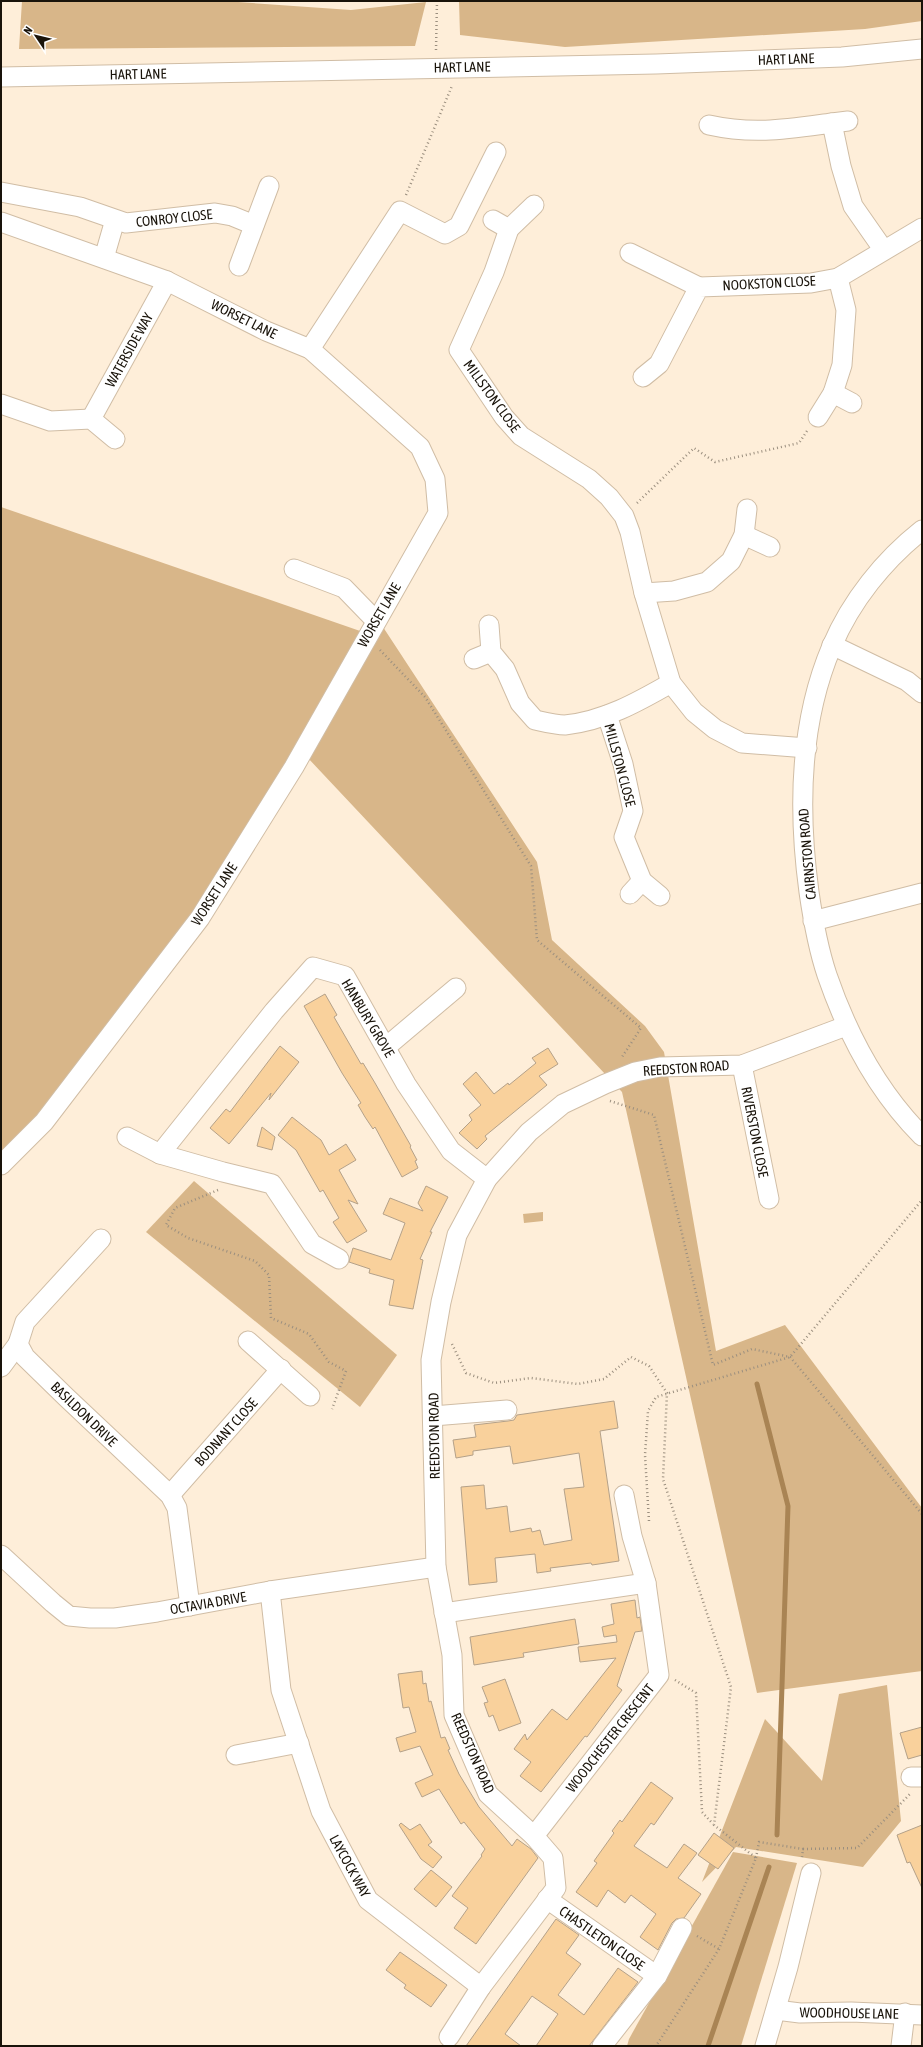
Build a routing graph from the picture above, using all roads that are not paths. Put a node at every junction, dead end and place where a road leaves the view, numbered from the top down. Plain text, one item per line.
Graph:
1 (922, 49) edge
2 (1, 77) edge
3 (709, 125) dead end
4 (496, 152) dead end
5 (269, 186) dead end
6 (1, 192) edge
7 (534, 205) dead end
8 (115, 220) junction
9 (493, 220) dead end
10 (1, 222) edge
11 (254, 225) junction
12 (922, 228) edge
13 (509, 229) junction
14 (883, 250) junction
15 (630, 253) dead end
16 (104, 258) junction
17 (239, 266) dead end
18 (838, 278) junction
19 (167, 281) junction
20 (699, 287) junction
21 (310, 348) junction
22 (643, 377) dead end
23 (833, 393) junction
24 (852, 403) dead end
25 (1, 404) edge
26 (818, 417) road end
27 (91, 419) junction
28 (115, 439) dead end
29 (747, 509) dead end
30 (922, 530) edge
31 (744, 535) junction
32 (770, 547) dead end
33 (294, 569) dead end
34 (644, 593) junction
35 (376, 621) junction
36 (489, 624) dead end
37 (832, 645) junction
38 (671, 683) junction
39 (922, 693) edge
40 (607, 715) junction
41 (807, 748) junction
42 (922, 893) edge
43 (660, 896) dead end
44 (813, 921) junction
45 (456, 988) dead end
46 (846, 1026) junction
47 (386, 1047) junction
48 (742, 1065) junction
49 (922, 1136) edge
50 (127, 1137) dead end
51 (160, 1154) junction
52 (1, 1166) edge
53 (487, 1179) junction
54 (769, 1199) dead end
55 (101, 1239) dead end
56 (339, 1259) dead end
57 (248, 1341) dead end
58 (18, 1344) junction
59 (1, 1367) edge
60 (281, 1369) junction
61 (310, 1396) dead end
62 (508, 1410) dead end
63 (433, 1416) junction
64 (170, 1494) junction
65 (624, 1495) dead end
66 (1, 1555) edge
67 (436, 1567) junction
68 (646, 1584) junction
69 (270, 1591) junction
70 (190, 1606) junction
71 (444, 1613) junction
72 (299, 1743) junction
73 (236, 1755) dead end
74 (534, 1836) junction
75 (806, 1867) road end
76 (547, 1899) junction
77 (682, 1928) road end
78 (656, 1976) junction
79 (481, 1987) junction
80 (776, 2010) junction
81 (913, 2014) edge
82 (448, 2037) dead end
83 (602, 2046) edge
84 (765, 2046) edge
85 (901, 2046) edge

1 - 2 street, HART LANE
3 - 14 street
4 - 21 street
5 - 11 street
6 - 8 street, CONROY CLOSE
7 - 13 street, MILLSTON CLOSE
8 - 11 street, CONROY CLOSE
8 - 16 street, CONROY CLOSE
9 - 13 street
10 - 16 street, WORSET LANE
11 - 17 street
12 - 14 street, NOOKSTON CLOSE
13 - 34 street, MILLSTON CLOSE
14 - 18 street, NOOKSTON CLOSE
15 - 20 street, NOOKSTON CLOSE
16 - 19 street, WORSET LANE
18 - 20 street, NOOKSTON CLOSE
18 - 23 street
19 - 21 street, WORSET LANE
19 - 27 street, WATERSIDE WAY
20 - 22 street
21 - 35 street, WORSET LANE
23 - 24 street
23 - 26 street
25 - 27 street
27 - 28 street
29 - 31 street
30 - 37 street, CAIRNSTON ROAD
31 - 32 street
31 - 34 street
33 - 35 street
34 - 38 street, MILLSTON CLOSE
35 - 52 street, WORSET LANE
36 - 40 street, MILLSTON CLOSE
37 - 39 street
37 - 41 street, CAIRNSTON ROAD
38 - 40 street, MILLSTON CLOSE
38 - 41 street, MILLSTON CLOSE
40 - 43 street, MILLSTON CLOSE
41 - 44 street, CAIRNSTON ROAD
42 - 44 street
44 - 46 street, CAIRNSTON ROAD
45 - 47 street
46 - 48 street, REEDSTON ROAD
46 - 49 street, CAIRNSTON ROAD
47 - 51 street, HANBURY GROVE
47 - 53 street, HANBURY GROVE
48 - 53 street, REEDSTON ROAD
48 - 54 street, RIVERSTON CLOSE
50 - 51 street
51 - 56 street
53 - 63 street, REEDSTON ROAD
55 - 58 street
57 - 60 street
58 - 59 street
58 - 64 street, BASILDON DRIVE
60 - 61 street
60 - 64 street, BODNANT CLOSE
62 - 63 street
63 - 67 street, REEDSTON ROAD
64 - 70 street, BASILDON DRIVE
65 - 68 street, WOODCHESTER CRESCENT
66 - 70 street, OCTAVIA DRIVE
67 - 69 street, OCTAVIA DRIVE
67 - 71 street, REEDSTON ROAD
68 - 71 street
68 - 74 street, WOODCHESTER CRESCENT
69 - 70 street, OCTAVIA DRIVE
69 - 72 street, LAYCOCK WAY
71 - 74 street, REEDSTON ROAD
72 - 73 street
72 - 79 street, LAYCOCK WAY
74 - 76 street, REEDSTON ROAD
75 - 80 street
76 - 78 street, CHASTLETON CLOSE
76 - 79 street, REEDSTON ROAD
77 - 78 street
78 - 83 street
79 - 82 street, REEDSTON ROAD
80 - 81 street, WOODHOUSE LANE
80 - 84 street
81 - 85 street

